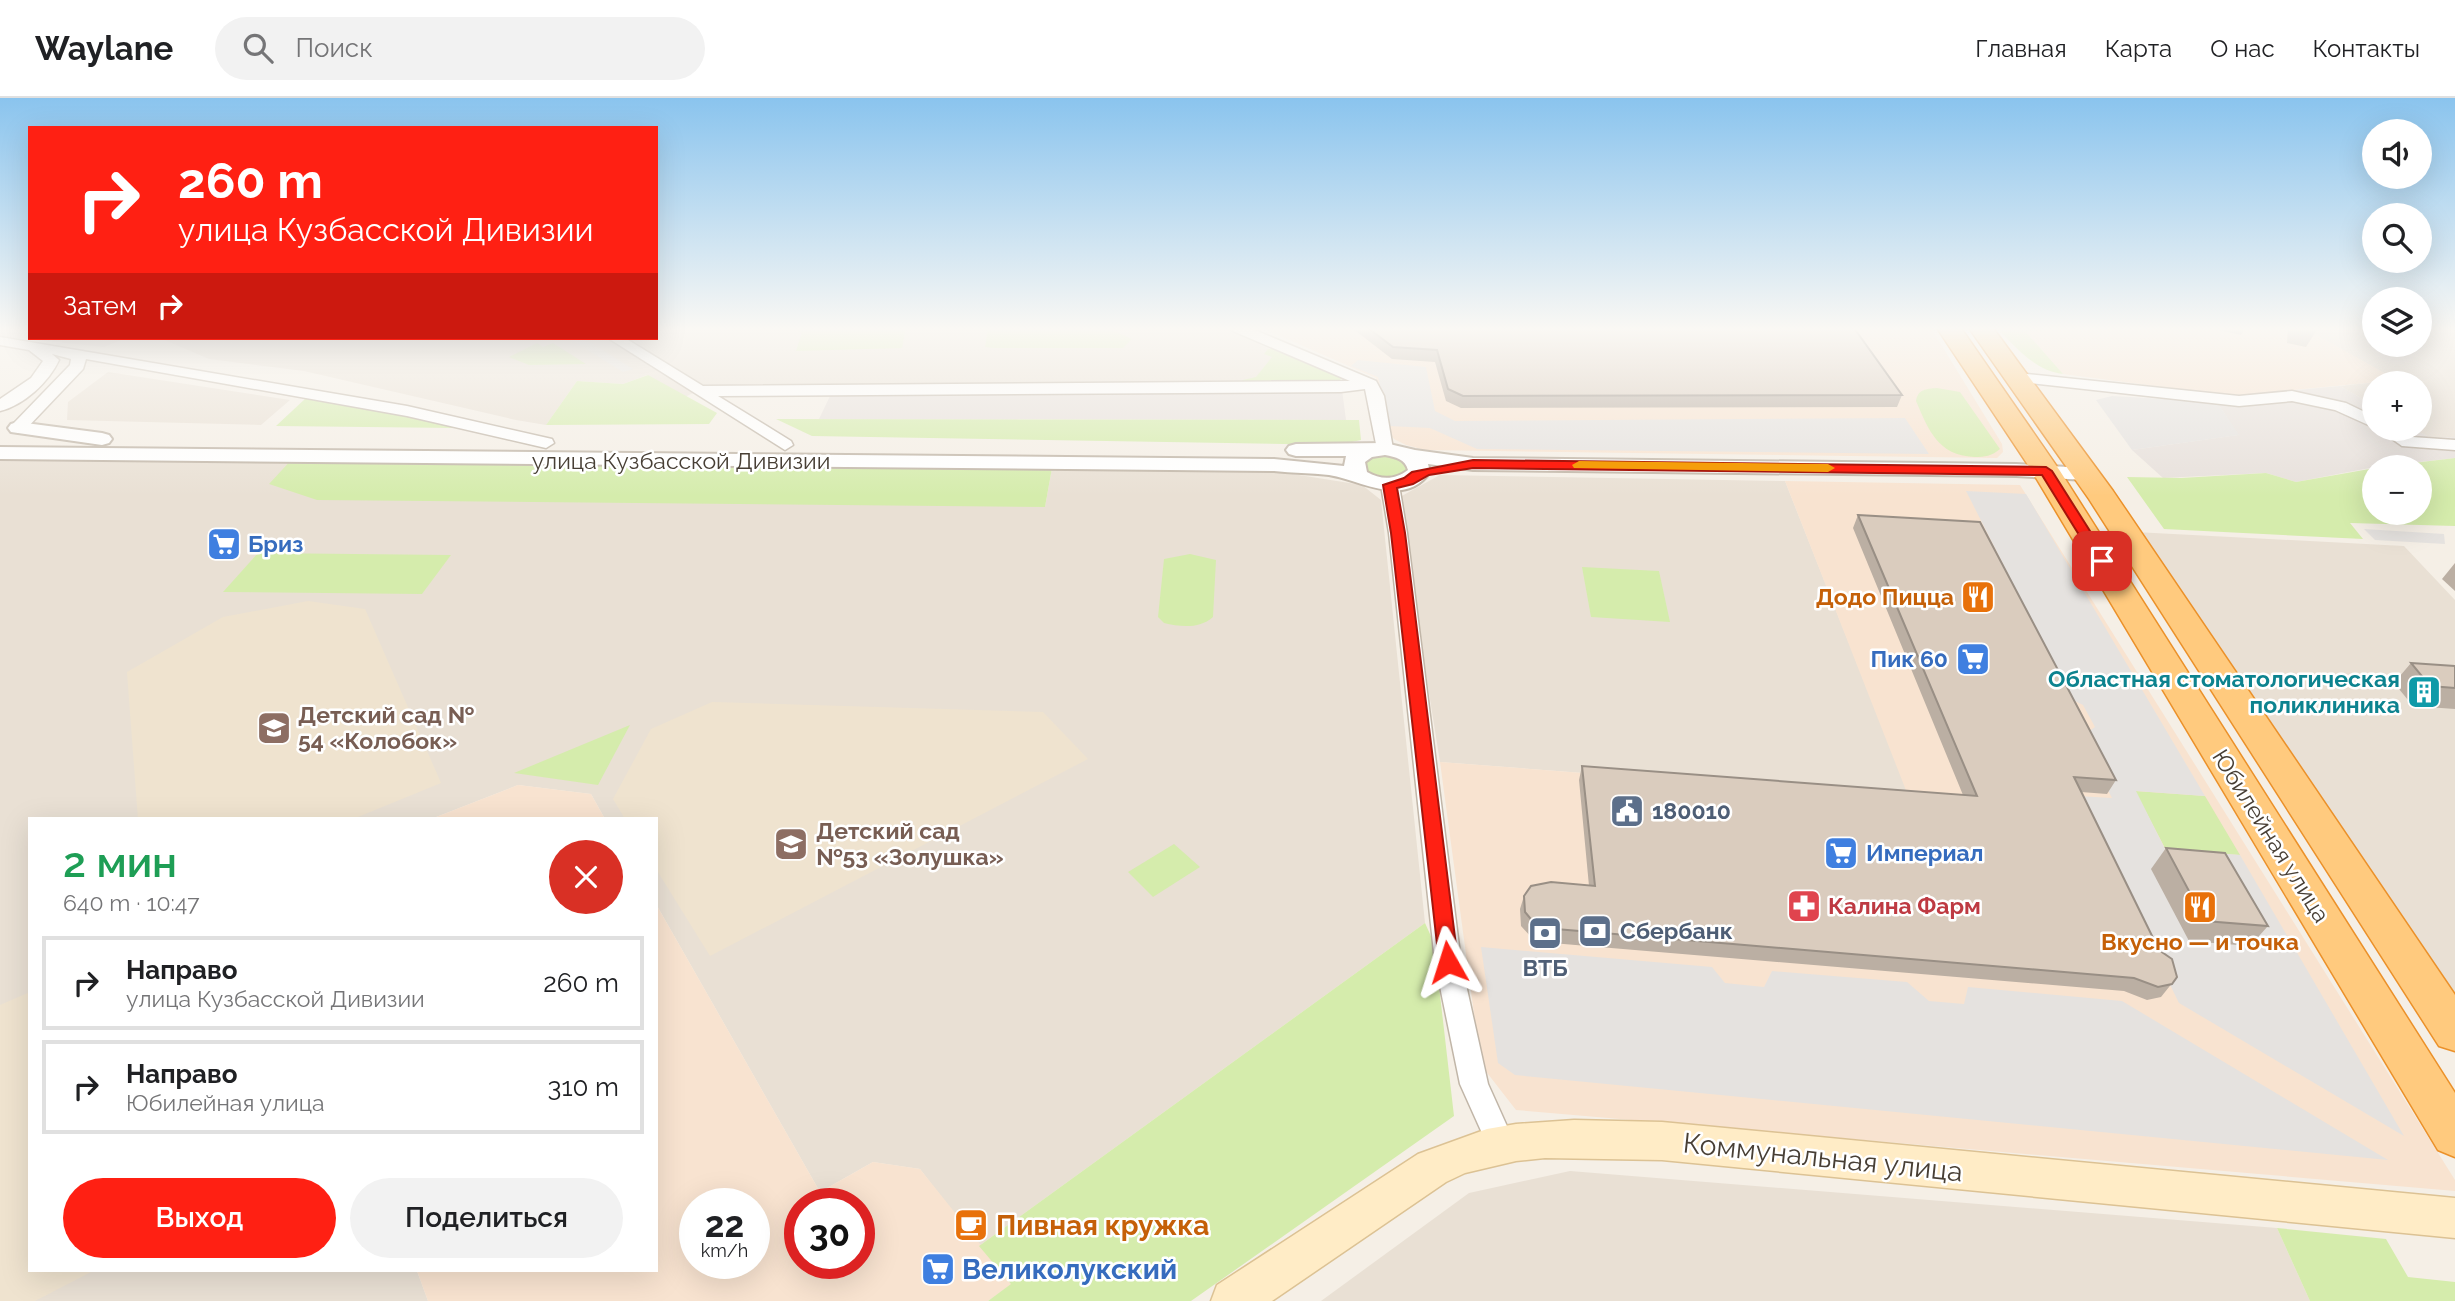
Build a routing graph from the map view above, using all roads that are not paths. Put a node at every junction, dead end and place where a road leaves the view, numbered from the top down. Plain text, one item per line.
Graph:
1 (32, 384) edge
2 (56, 384) edge
3 (251, 384) edge
4 (692, 384) edge
5 (1369, 384) edge
6 (1370, 384) edge
7 (1987, 384) edge
8 (2022, 384) edge
9 (2077, 384) edge
10 (703, 391) junction
11 (0, 406) edge
12 (2362, 417) edge
13 (9, 423) edge
14 (2407, 441) edge
15 (546, 443) junction
16 (0, 445) edge
17 (785, 445) junction
18 (2455, 445) edge
19 (1379, 449) junction
20 (0, 453) edge
21 (1414, 465) junction
22 (2046, 471) junction
23 (2087, 474) junction
24 (1361, 477) junction
25 (1390, 485) junction
26 (2455, 1032) edge
27 (2455, 1135) edge
28 (1501, 1144) junction
29 (2455, 1218) edge
30 (1233, 1301) edge

1 - 11 street
2 - 13 street
3 - 15 street
4 - 10 street
5 - 10 street
6 - 19 street
7 - 22 highway, Юбилейная улица
8 - 23 highway, Юбилейная улица
9 - 12 street
10 - 17 street
13 - 15 street, улица Кузбасской Дивизии
13 - 16 street
14 - 18 street
15 - 17 street, улица Кузбасской Дивизии
17 - 19 street, улица Кузбасской Дивизии
19 - 21 street, улица Кузбасской Дивизии
19 - 24 street
20 - 24 street, улица Кузбасской Дивизии
21 - 22 street, улица Кузбасской Дивизии
21 - 25 street, улица Кузбасской Дивизии
22 - 23 street, улица Кузбасской Дивизии
22 - 27 highway, Юбилейная улица
23 - 26 highway, Юбилейная улица
24 - 25 street, улица Кузбасской Дивизии
25 - 28 street
28 - 29 main road, Коммунальная улица
28 - 30 main road, Коммунальная улица

